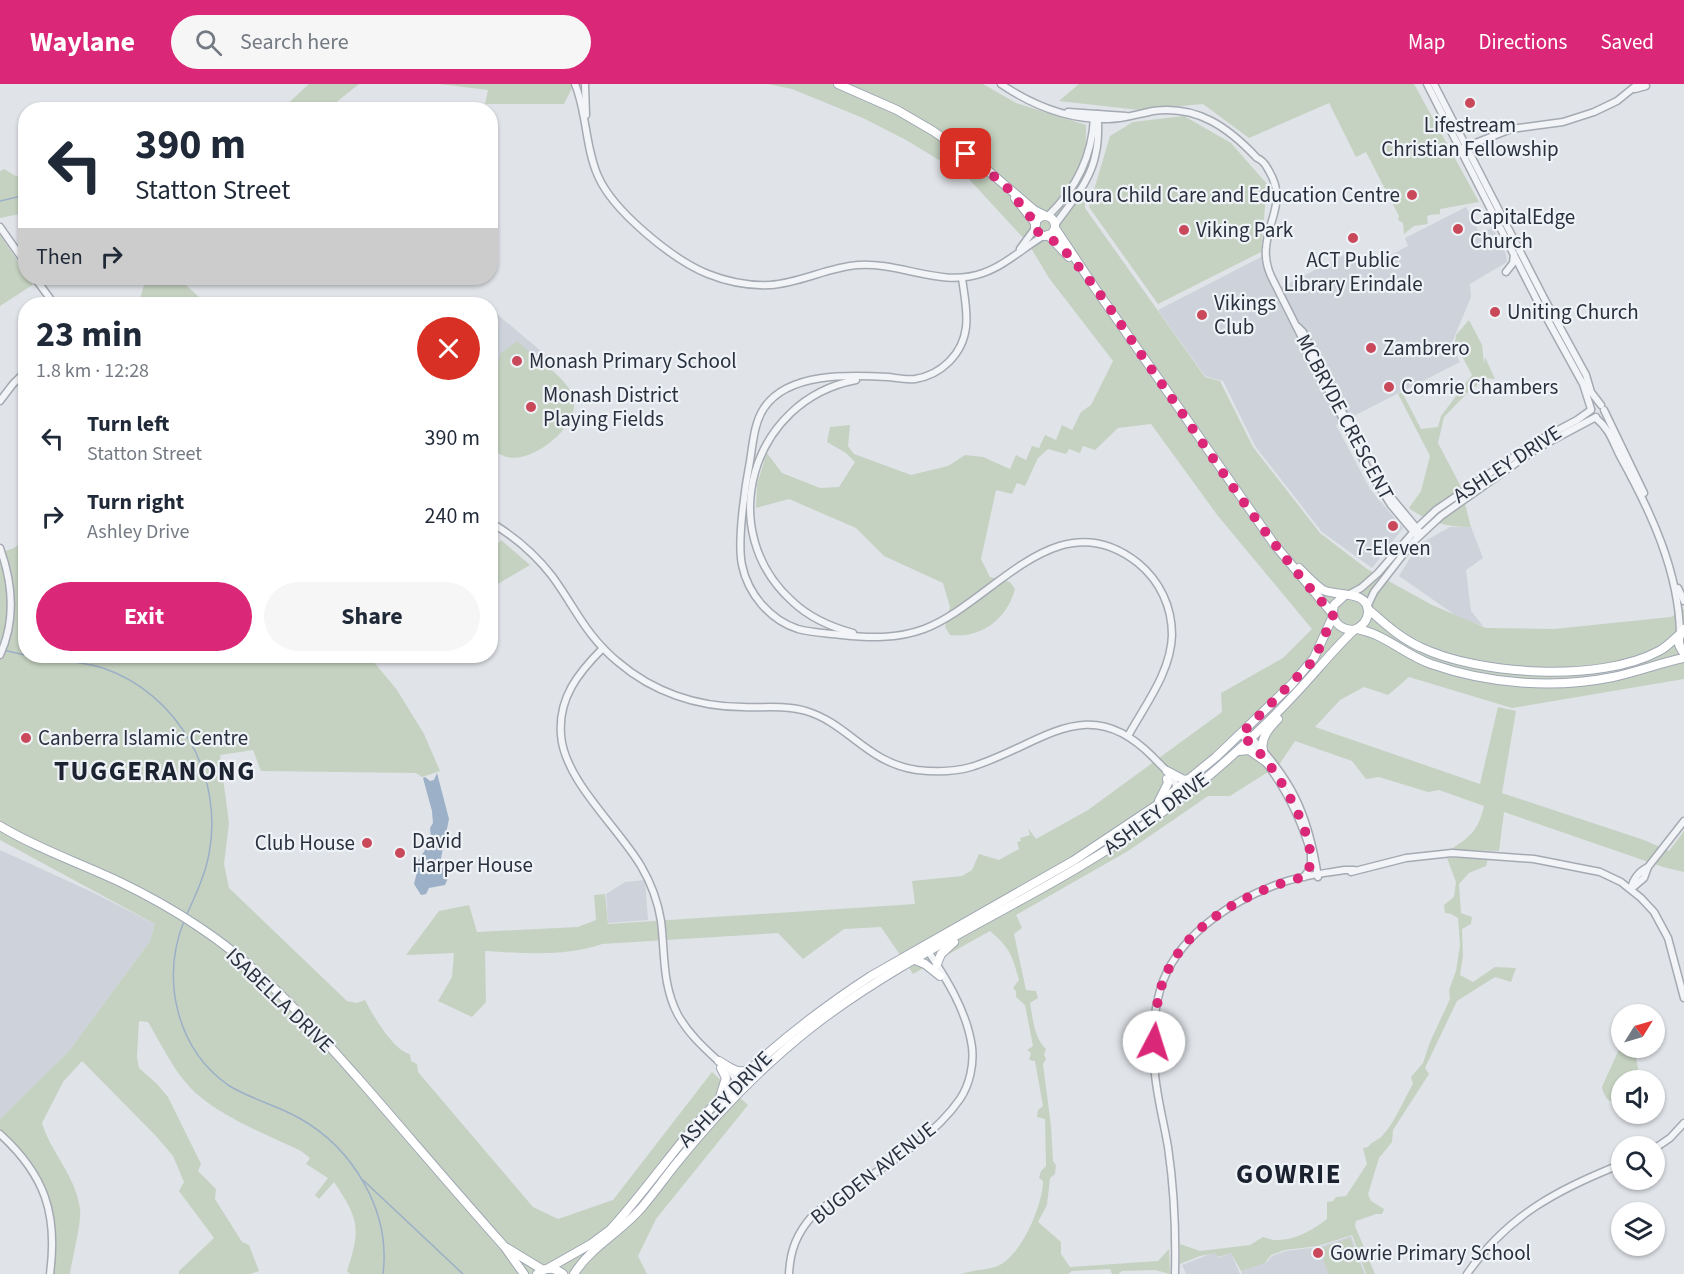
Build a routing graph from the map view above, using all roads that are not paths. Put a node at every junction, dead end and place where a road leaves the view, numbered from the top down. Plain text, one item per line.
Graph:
1 (575, 84) edge
2 (585, 84) edge
3 (838, 84) edge
4 (1000, 84) edge
5 (1427, 84) edge
6 (1434, 84) edge
7 (1638, 84) edge
8 (1647, 84) edge
9 (1632, 90) junction
10 (1061, 112) junction
11 (1127, 116) junction
12 (1096, 117) junction
13 (1083, 118) junction
14 (1110, 119) junction
15 (586, 131) junction
16 (1098, 135) junction
17 (1092, 140) junction
18 (1465, 151) junction
19 (1005, 185) junction
20 (1047, 216) junction
21 (1499, 218) junction
22 (1036, 225) junction
23 (1055, 226) junction
24 (0, 227) edge
25 (1046, 235) junction
26 (18, 253) edge
27 (1514, 254) junction
28 (1012, 258) junction
29 (1506, 272) dead end
30 (962, 278) junction
31 (1095, 288) junction
32 (868, 377) junction
33 (18, 379) edge
34 (0, 401) edge
35 (1603, 408) junction
36 (1591, 409) junction
37 (1596, 418) junction
38 (753, 443) junction
39 (764, 446) junction
40 (1649, 510) junction
41 (1439, 512) junction
42 (1405, 518) junction
43 (1262, 526) junction
44 (498, 527) edge
45 (1418, 533) junction
46 (1401, 547) junction
47 (0, 548) edge
48 (1386, 563) junction
49 (1395, 566) junction
50 (1346, 595) junction
51 (1684, 601) edge
52 (1367, 608) junction
53 (1332, 615) junction
54 (820, 621) junction
55 (1356, 629) junction
56 (818, 632) junction
57 (1682, 633) edge
58 (865, 636) junction
59 (603, 648) junction
60 (1684, 653) edge
61 (0, 655) edge
62 (1684, 658) edge
63 (1273, 720) junction
64 (1243, 733) junction
65 (1128, 736) junction
66 (1250, 740) junction
67 (1263, 750) junction
68 (1237, 751) junction
69 (1269, 764) junction
70 (1216, 770) junction
71 (1167, 775) junction
72 (1191, 778) junction
73 (1177, 789) junction
74 (1157, 805) junction
75 (1684, 821) edge
76 (0, 826) edge
77 (1132, 834) junction
78 (1313, 853) junction
79 (1354, 870) junction
80 (1330, 873) junction
81 (1304, 877) junction
82 (1317, 877) junction
83 (1621, 882) junction
84 (1636, 882) junction
85 (1280, 884) junction
86 (1631, 889) junction
87 (1641, 898) junction
88 (997, 909) junction
89 (987, 915) junction
90 (979, 924) junction
91 (925, 950) junction
92 (915, 960) junction
93 (937, 964) junction
94 (940, 976) junction
95 (953, 994) junction
96 (1684, 998) edge
97 (811, 1028) junction
98 (718, 1063) junction
99 (755, 1065) junction
100 (737, 1082) junction
101 (718, 1101) junction
102 (1684, 1122) edge
103 (0, 1134) edge
104 (1665, 1141) edge
105 (675, 1165) junction
106 (1611, 1168) edge
107 (504, 1246) junction
108 (542, 1271) edge
109 (51, 1274) edge
110 (524, 1274) edge
111 (563, 1274) edge
112 (574, 1274) edge
113 (789, 1274) edge
114 (1175, 1274) edge
115 (1467, 1274) edge

1 - 15 street
2 - 15 street
3 - 19 main road
4 - 10 street, MCBRYDE CRESCENT
5 - 18 street
6 - 18 street
7 - 9 street
8 - 9 street
9 - 18 street
10 - 12 street, MCBRYDE CRESCENT
10 - 13 street, MCBRYDE CRESCENT
11 - 12 street, MCBRYDE CRESCENT
11 - 14 street, MCBRYDE CRESCENT
11 - 42 street, MCBRYDE CRESCENT
12 - 13 street, MCBRYDE CRESCENT
12 - 14 street, MCBRYDE CRESCENT
12 - 16 street
12 - 17 street
13 - 17 street
14 - 16 street
15 - 30 street
16 - 23 street
17 - 20 street
18 - 21 street
19 - 20 main road
19 - 22 main road
20 - 22 main road
20 - 23 main road
21 - 27 street
21 - 35 street
22 - 25 main road
22 - 28 street
23 - 25 main road
23 - 31 main road
24 - 26 street
25 - 28 street
25 - 31 main road
27 - 29 street
27 - 36 street
28 - 30 street
30 - 32 street
31 - 43 main road
32 - 38 street
32 - 39 street
33 - 34 street
35 - 36 street
35 - 37 street
35 - 40 street
36 - 37 street
36 - 41 street, ASHLEY DRIVE
37 - 40 street
37 - 41 street, ASHLEY DRIVE
38 - 39 street
38 - 56 street
39 - 54 street
40 - 51 street
40 - 57 street
41 - 42 street
41 - 45 street, ASHLEY DRIVE
42 - 45 street, MCBRYDE CRESCENT
42 - 46 street
43 - 50 main road
43 - 53 main road
44 - 59 street
45 - 46 street, ASHLEY DRIVE
45 - 49 street, ASHLEY DRIVE
46 - 48 street, ASHLEY DRIVE
47 - 61 street
48 - 49 street
48 - 50 street, ASHLEY DRIVE
49 - 52 street, ASHLEY DRIVE
50 - 52 main road
50 - 53 main road
52 - 55 main road
52 - 57 main road
53 - 55 main road
53 - 64 main road, ASHLEY DRIVE
54 - 56 street
54 - 58 street
55 - 62 main road
55 - 63 main road, ASHLEY DRIVE
56 - 58 street
57 - 60 main road
58 - 65 street
59 - 65 street
59 - 98 street
63 - 66 main road, ASHLEY DRIVE
63 - 67 main road
64 - 66 street
64 - 72 main road, ASHLEY DRIVE
65 - 71 street
66 - 67 street
66 - 68 main road, ASHLEY DRIVE
66 - 69 street
67 - 78 street
68 - 69 main road
68 - 70 main road, ASHLEY DRIVE
69 - 78 street
70 - 73 street
70 - 77 main road, ASHLEY DRIVE
71 - 72 main road
71 - 73 street
71 - 74 main road
72 - 73 main road, ASHLEY DRIVE
73 - 74 main road, ASHLEY DRIVE
73 - 77 street
74 - 88 main road, ASHLEY DRIVE
75 - 84 street
76 - 107 main road, ISABELLA DRIVE
77 - 88 main road, ASHLEY DRIVE
78 - 80 street
78 - 81 street
78 - 82 street
79 - 80 street
79 - 82 street
79 - 83 street
80 - 82 street
81 - 82 street
81 - 85 street
82 - 85 street
83 - 84 street
83 - 86 street
84 - 86 street
84 - 87 street
85 - 114 street
86 - 87 street
87 - 96 street
88 - 89 main road, ASHLEY DRIVE
89 - 90 main road, ASHLEY DRIVE
89 - 91 main road, ASHLEY DRIVE
90 - 91 main road, ASHLEY DRIVE
90 - 93 main road
91 - 92 main road, ASHLEY DRIVE
91 - 93 street, BUGDEN AVENUE
91 - 94 street
91 - 99 main road, ASHLEY DRIVE
92 - 94 main road
92 - 97 main road, ASHLEY DRIVE
93 - 95 street, BUGDEN AVENUE
94 - 95 street
95 - 113 street, BUGDEN AVENUE
97 - 100 street
97 - 105 main road, ASHLEY DRIVE
98 - 99 main road
98 - 100 street
98 - 101 main road
99 - 100 main road, ASHLEY DRIVE
100 - 101 main road, ASHLEY DRIVE
100 - 105 street
101 - 108 main road, ASHLEY DRIVE
102 - 104 street
103 - 109 street
105 - 112 main road, ASHLEY DRIVE
106 - 115 street
107 - 108 main road, ISABELLA DRIVE
107 - 110 main road, ISABELLA DRIVE
108 - 111 main road, ISABELLA DRIVE

